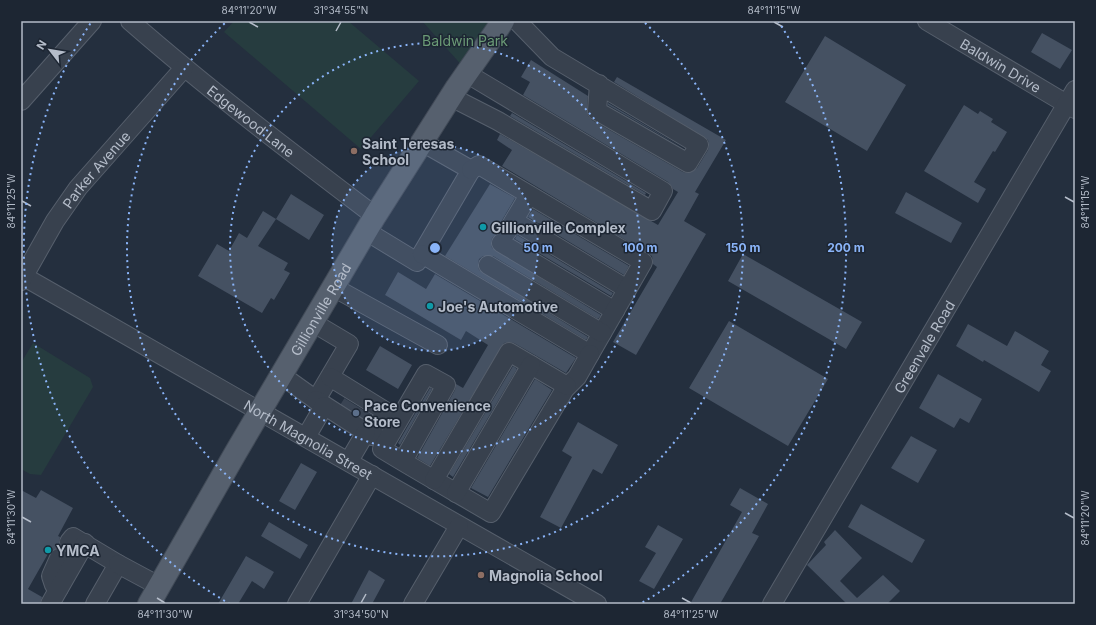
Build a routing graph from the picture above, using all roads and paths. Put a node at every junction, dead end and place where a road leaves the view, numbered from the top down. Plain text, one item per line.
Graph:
1 (92, 21) edge
2 (130, 21) edge
3 (503, 21) edge
4 (517, 21) edge
5 (927, 21) edge
6 (184, 68) junction
7 (466, 73) junction
8 (600, 84) junction
9 (503, 95) junction
10 (451, 97) junction
11 (21, 101) edge
12 (1072, 101) edge
13 (489, 117) junction
14 (422, 142) junction
15 (471, 170) junction
16 (529, 195) junction
17 (514, 221) junction
18 (371, 224) junction
19 (501, 243) junction
20 (422, 254) junction
21 (488, 265) junction
22 (22, 277) edge
23 (475, 286) junction
24 (333, 287) junction
25 (627, 289) junction
26 (615, 311) junction
27 (312, 322) junction
28 (602, 333) junction
29 (438, 345) dead end
30 (590, 354) junction
31 (531, 365) junction
32 (281, 376) junction
33 (330, 377) junction
34 (567, 386) junction
35 (320, 403) junction
36 (349, 407) junction
37 (261, 412) junction
38 (368, 421) junction
39 (306, 437) junction
40 (349, 461) junction
41 (403, 462) dead end
42 (372, 475) junction
43 (434, 480) junction
44 (456, 492) junction
45 (459, 526) junction
46 (59, 558) dead end
47 (118, 564) junction
48 (59, 588) junction
49 (154, 595) edge
50 (50, 604) edge
51 (95, 604) edge
52 (297, 604) edge
53 (413, 604) edge
54 (597, 604) edge
55 (772, 604) edge

1 - 11 street
2 - 6 street, Edgewood Lane
3 - 7 main road, Gillionville Road
4 - 8 street
5 - 12 street, Baldwin Drive
6 - 18 street, Edgewood Lane
6 - 22 street, Parker Avenue
7 - 9 street
7 - 10 main road, Gillionville Road
8 - 8 street
9 - 13 street
9 - 13 street
10 - 13 street
10 - 14 main road, Gillionville Road
12 - 55 street, Greenvale Road
14 - 15 street
14 - 18 main road, Gillionville Road
15 - 16 street
15 - 20 street
16 - 17 street
16 - 25 street
17 - 19 street
17 - 25 street
18 - 20 street, Edgewood Lane
18 - 24 main road, Gillionville Road
19 - 21 street
19 - 26 street
20 - 23 street
21 - 23 street
21 - 28 street
22 - 37 street, North Magnolia Street
23 - 30 street
24 - 27 main road, Gillionville Road
24 - 29 street
25 - 26 street
26 - 28 street
27 - 32 main road, Gillionville Road
27 - 33 street
28 - 30 street
30 - 34 street
31 - 34 street
31 - 43 street
31 - 44 street
32 - 35 street
32 - 37 main road, Gillionville Road
33 - 35 street
33 - 36 street
34 - 44 street
35 - 36 street
35 - 39 street
36 - 38 street
36 - 38 street
37 - 39 street, North Magnolia Street
37 - 49 main road, Gillionville Road
38 - 40 street
39 - 40 street, North Magnolia Street
40 - 42 street, North Magnolia Street
41 - 43 street
42 - 45 street, North Magnolia Street
42 - 52 street
43 - 44 street
45 - 53 street
45 - 54 street, North Magnolia Street
46 - 48 street
47 - 48 street
47 - 49 street
47 - 51 street
48 - 50 street

